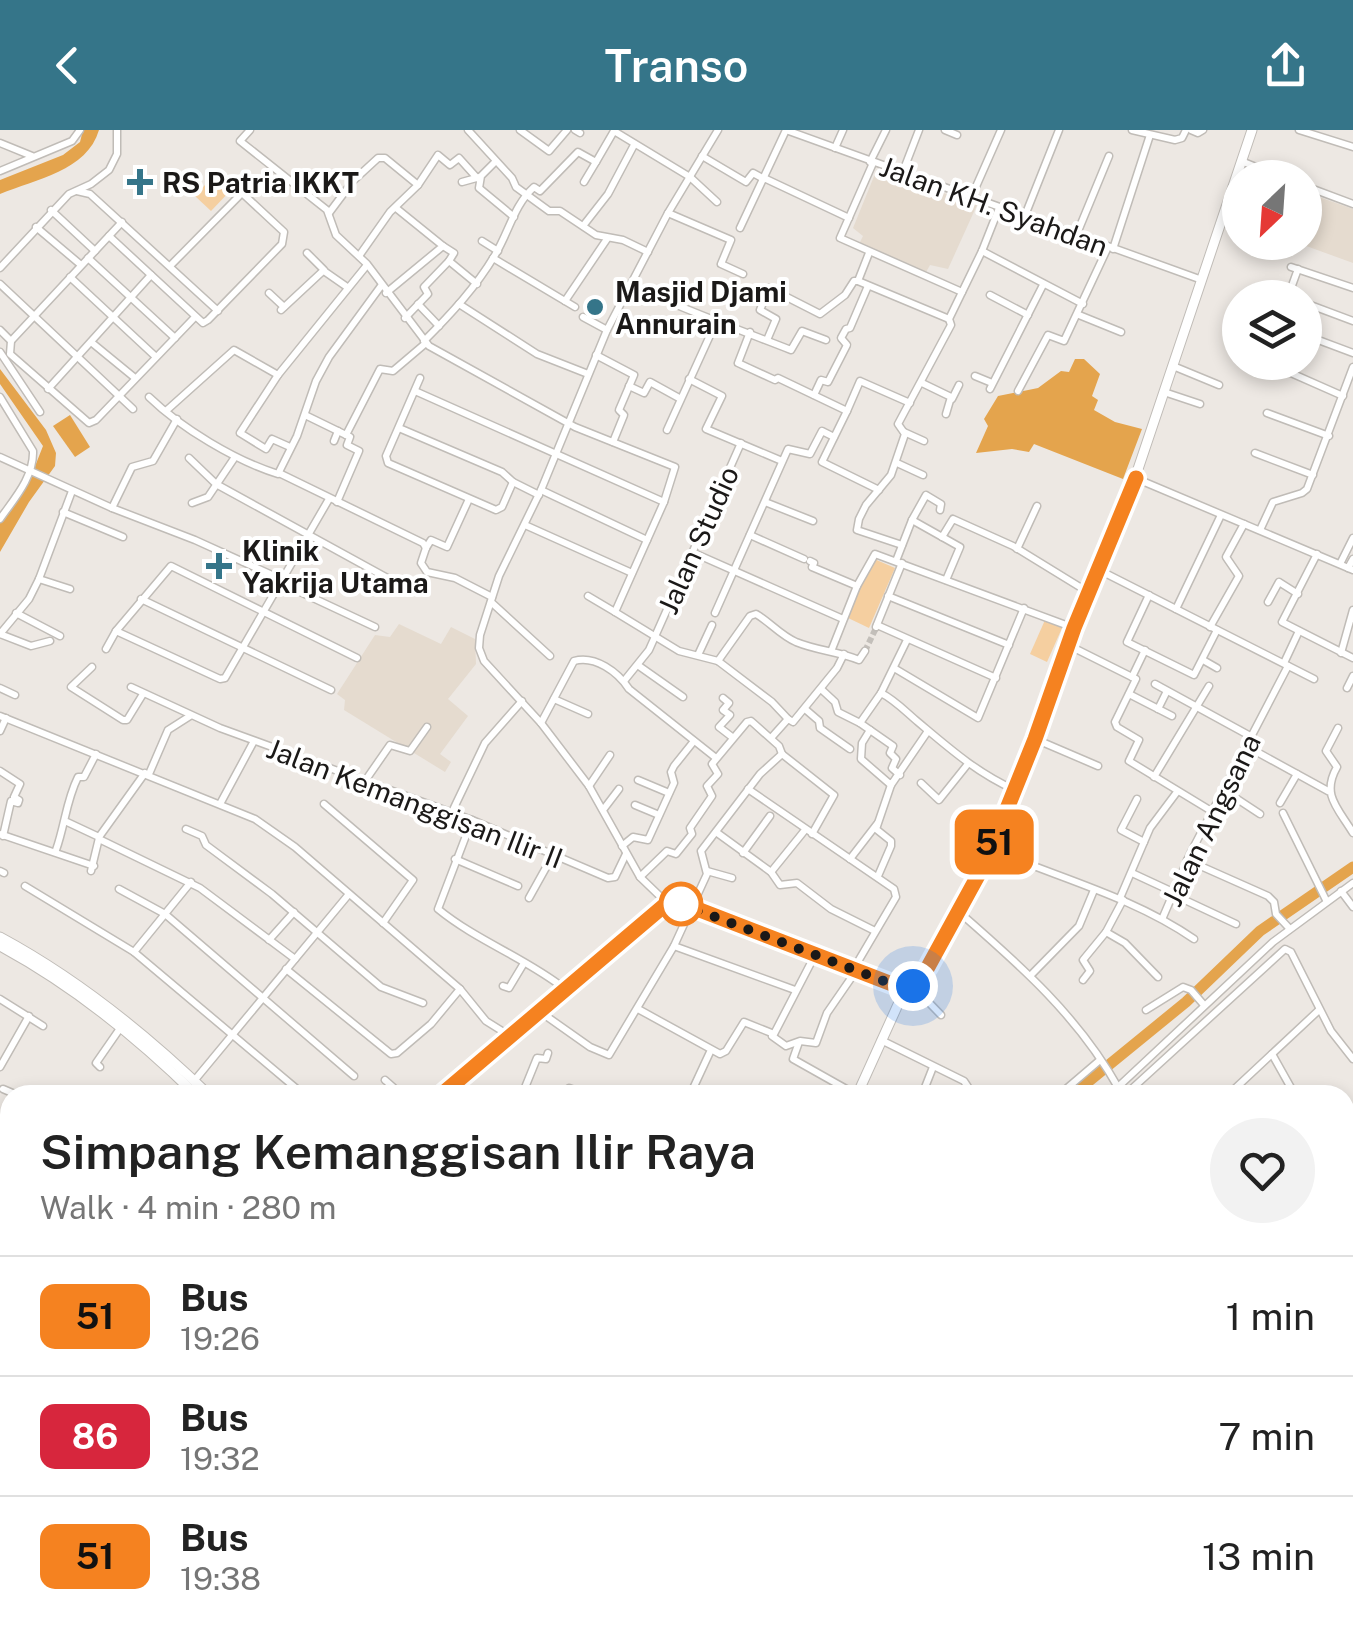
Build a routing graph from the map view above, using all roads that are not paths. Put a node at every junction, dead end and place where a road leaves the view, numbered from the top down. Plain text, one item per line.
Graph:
1 (80, 130) edge
2 (117, 130) edge
3 (250, 130) edge
4 (468, 130) edge
5 (488, 130) edge
6 (520, 130) edge
7 (718, 130) edge
8 (786, 130) edge
9 (844, 130) edge
10 (886, 130) edge
11 (918, 130) edge
12 (945, 130) edge
13 (1001, 130) edge
14 (1059, 130) edge
15 (1132, 130) edge
16 (1189, 130) edge
17 (1203, 130) edge
18 (1252, 130) edge
19 (1299, 130) edge
20 (574, 131) edge
21 (957, 135) edge
22 (1150, 135) junction
23 (477, 139) junction
24 (0, 142) edge
25 (634, 145) junction
26 (834, 148) junction
27 (1353, 148) edge
28 (34, 156) junction
29 (702, 156) junction
30 (1109, 156) dead end
31 (1242, 160) edge
32 (495, 162) junction
33 (596, 162) junction
34 (872, 163) junction
35 (0, 171) edge
36 (902, 174) junction
37 (479, 177) junction
38 (690, 177) junction
39 (764, 179) junction
40 (462, 182) dead end
41 (584, 182) dead end
42 (91, 184) junction
43 (418, 185) junction
44 (76, 191) junction
45 (1322, 192) edge
46 (90, 194) junction
47 (525, 195) junction
48 (970, 198) junction
49 (717, 202) dead end
50 (1353, 204) edge
51 (396, 208) junction
52 (999, 208) junction
53 (52, 210) junction
54 (329, 213) junction
55 (668, 213) junction
56 (514, 217) junction
57 (849, 218) junction
58 (1024, 218) junction
59 (1222, 219) edge
60 (122, 222) junction
61 (582, 226) junction
62 (36, 227) junction
63 (740, 228) dead end
64 (108, 236) junction
65 (1076, 236) junction
66 (607, 239) junction
67 (482, 241) dead end
68 (443, 246) junction
69 (1111, 248) junction
70 (94, 251) junction
71 (982, 251) junction
72 (648, 252) junction
73 (869, 252) junction
74 (307, 253) dead end
75 (496, 255) junction
76 (359, 256) junction
77 (88, 258) junction
78 (449, 261) junction
79 (367, 264) junction
80 (81, 265) junction
81 (170, 266) junction
82 (0, 268) edge
83 (324, 270) junction
84 (742, 274) dead end
85 (150, 275) junction
86 (70, 277) junction
87 (1202, 280) junction
88 (1292, 280) edge
89 (858, 281) junction
90 (0, 284) edge
91 (477, 284) junction
92 (630, 285) junction
93 (1043, 285) junction
94 (868, 286) junction
95 (347, 287) junction
96 (1353, 288) edge
97 (384, 290) junction
98 (268, 292) dead end
99 (962, 292) junction
100 (990, 294) dead end
101 (131, 297) junction
102 (565, 301) junction
103 (418, 304) junction
104 (459, 304) junction
105 (1083, 304) junction
106 (575, 307) dead end
107 (1322, 309) edge
108 (218, 311) junction
109 (1078, 314) junction
110 (1028, 315) junction
111 (32, 317) junction
112 (113, 317) junction
113 (195, 317) junction
114 (583, 317) dead end
115 (405, 318) junction
116 (949, 319) junction
117 (717, 320) junction
118 (1353, 320) edge
119 (439, 326) junction
120 (0, 330) edge
121 (607, 330) junction
122 (750, 332) junction
123 (1121, 332) dead end
124 (175, 338) junction
125 (767, 340) junction
126 (826, 340) dead end
127 (11, 341) junction
128 (1322, 341) edge
129 (91, 342) junction
130 (425, 342) junction
131 (0, 352) edge
132 (1353, 353) edge
133 (596, 355) junction
134 (156, 357) junction
135 (77, 358) junction
136 (1173, 366) junction
137 (1353, 367) edge
138 (588, 374) junction
139 (278, 375) junction
140 (975, 376) dead end
141 (135, 378) junction
142 (420, 378) dead end
143 (689, 380) junction
144 (1307, 380) edge
145 (922, 383) junction
146 (960, 385) dead end
147 (1219, 385) dead end
148 (48, 389) junction
149 (628, 390) junction
150 (415, 391) junction
151 (1018, 392) dead end
152 (1164, 392) junction
153 (814, 395) junction
154 (119, 396) junction
155 (149, 396) dead end
156 (1343, 396) junction
157 (0, 398) edge
158 (680, 398) junction
159 (952, 400) junction
160 (910, 402) junction
161 (1200, 404) dead end
162 (133, 409) dead end
163 (168, 410) junction
164 (847, 411) junction
165 (40, 412) dead end
166 (1268, 413) dead end
167 (946, 414) dead end
168 (305, 415) junction
169 (177, 419) junction
170 (569, 424) junction
171 (399, 428) junction
172 (667, 430) dead end
173 (904, 432) junction
174 (342, 433) junction
175 (1329, 436) junction
176 (834, 437) junction
177 (334, 441) dead end
178 (924, 441) dead end
179 (613, 442) junction
180 (741, 444) junction
181 (290, 448) junction
182 (1255, 452) dead end
183 (556, 453) junction
184 (0, 457) edge
185 (235, 457) junction
186 (189, 458) dead end
187 (782, 462) junction
188 (897, 463) junction
189 (32, 470) junction
190 (278, 474) junction
191 (1314, 475) junction
192 (923, 476) dead end
193 (1136, 478) junction
194 (513, 482) junction
195 (216, 484) junction
196 (72, 490) junction
197 (879, 490) junction
198 (540, 492) junction
199 (469, 498) junction
200 (334, 500) junction
201 (664, 502) junction
202 (765, 502) junction
203 (192, 503) dead end
204 (1037, 506) dead end
205 (112, 508) junction
206 (940, 510) dead end
207 (62, 512) junction
208 (1221, 515) junction
209 (0, 520) edge
210 (912, 520) junction
211 (813, 522) dead end
212 (524, 524) junction
213 (1244, 524) junction
214 (1260, 530) junction
215 (750, 535) junction
216 (308, 536) junction
217 (124, 537) dead end
218 (942, 537) junction
219 (1353, 538) edge
220 (648, 540) junction
221 (902, 545) junction
222 (35, 548) dead end
223 (426, 548) junction
224 (1017, 549) junction
225 (694, 553) junction
226 (1317, 554) junction
227 (47, 555) junction
228 (1353, 559) edge
229 (899, 562) junction
230 (1347, 567) edge
231 (1098, 569) junction
232 (734, 572) junction
233 (632, 573) junction
234 (39, 580) junction
235 (946, 580) junction
236 (282, 582) junction
237 (400, 586) dead end
238 (858, 586) junction
239 (70, 589) dead end
240 (1088, 592) junction
241 (1298, 594) junction
242 (588, 596) dead end
243 (888, 596) junction
244 (1149, 596) junction
245 (141, 599) junction
246 (492, 599) junction
247 (1268, 602) dead end
248 (1024, 608) junction
249 (1176, 609) junction
250 (1353, 610) edge
251 (265, 611) junction
252 (16, 612) junction
253 (617, 613) junction
254 (716, 614) dead end
255 (844, 619) junction
256 (712, 625) dead end
257 (375, 627) dead end
258 (1074, 628) junction
259 (1214, 628) junction
260 (116, 631) junction
261 (1299, 631) junction
262 (0, 634) edge
263 (60, 636) dead end
264 (655, 636) junction
265 (908, 640) junction
266 (50, 641) dead end
267 (1067, 644) junction
268 (1009, 645) junction
269 (244, 648) junction
270 (106, 649) dead end
271 (832, 649) junction
272 (1145, 650) junction
273 (865, 652) dead end
274 (1341, 653) junction
275 (698, 654) junction
276 (844, 654) junction
277 (550, 656) dead end
278 (357, 658) dead end
279 (1353, 658) edge
280 (1202, 660) junction
281 (718, 661) junction
282 (1286, 665) junction
283 (639, 666) junction
284 (92, 667) dead end
285 (894, 668) junction
286 (1218, 668) dead end
287 (1353, 676) edge
288 (1132, 677) junction
289 (996, 678) junction
290 (1314, 680) dead end
291 (624, 682) junction
292 (1155, 684) dead end
293 (1208, 686) dead end
294 (0, 688) edge
295 (132, 688) dead end
296 (1346, 688) dead end
297 (820, 689) junction
298 (331, 690) dead end
299 (1167, 691) junction
300 (881, 692) junction
301 (143, 694) junction
302 (1129, 694) junction
303 (16, 695) dead end
304 (683, 697) dead end
305 (723, 698) dead end
306 (554, 699) junction
307 (522, 701) junction
308 (1196, 706) junction
309 (1158, 708) junction
310 (805, 709) junction
311 (588, 714) dead end
312 (191, 715) junction
313 (1172, 716) dead end
314 (3, 717) edge
315 (788, 719) junction
316 (541, 723) junction
317 (860, 723) junction
318 (427, 726) dead end
319 (1338, 728) dead end
320 (870, 730) junction
321 (0, 731) edge
322 (928, 731) junction
323 (1252, 737) junction
324 (732, 738) junction
325 (770, 738) junction
326 (1035, 739) junction
327 (694, 741) junction
328 (254, 742) junction
329 (1246, 746) junction
330 (850, 750) dead end
331 (96, 754) junction
332 (782, 754) junction
333 (610, 755) dead end
334 (716, 758) junction
335 (967, 765) junction
336 (1098, 766) dead end
337 (0, 771) edge
338 (147, 774) junction
339 (1297, 774) junction
340 (900, 775) junction
341 (1154, 777) junction
342 (638, 780) dead end
343 (365, 781) junction
344 (922, 782) dead end
345 (891, 785) junction
346 (589, 786) junction
347 (619, 789) dead end
348 (748, 790) junction
349 (1014, 790) junction
350 (1328, 790) junction
351 (1226, 791) junction
352 (1177, 792) junction
353 (669, 793) junction
354 (1137, 799) dead end
355 (1280, 803) dead end
356 (220, 804) junction
357 (324, 804) dead end
358 (635, 805) dead end
359 (604, 810) junction
360 (452, 812) junction
361 (1214, 812) junction
362 (1283, 813) dead end
363 (1260, 814) dead end
364 (659, 815) junction
365 (770, 816) dead end
366 (472, 820) junction
367 (67, 822) junction
368 (878, 823) junction
369 (186, 829) dead end
370 (716, 832) junction
371 (808, 832) junction
372 (1353, 834) edge
373 (2, 835) edge
374 (99, 838) junction
375 (1144, 842) junction
376 (56, 850) junction
377 (624, 850) junction
378 (991, 850) junction
379 (743, 853) junction
380 (553, 855) junction
381 (455, 859) junction
382 (850, 860) junction
383 (1187, 860) junction
384 (707, 871) junction
385 (771, 872) junction
386 (1132, 874) junction
387 (878, 876) junction
388 (640, 877) junction
389 (732, 878) dead end
390 (190, 882) junction
391 (1353, 883) edge
392 (25, 886) dead end
393 (518, 886) dead end
394 (120, 889) dead end
395 (1094, 890) junction
396 (1341, 890) junction
397 (1173, 893) junction
398 (349, 894) junction
399 (530, 898) dead end
400 (1324, 898) junction
401 (1122, 899) junction
402 (666, 904) junction
403 (692, 907) junction
404 (1353, 908) edge
405 (294, 912) junction
406 (958, 912) junction
407 (164, 914) junction
408 (1162, 917) junction
409 (382, 923) junction
410 (1236, 924) dead end
411 (1287, 925) junction
412 (875, 931) junction
413 (317, 932) junction
414 (1106, 932) junction
415 (0, 937) edge
416 (1194, 939) dead end
417 (269, 940) junction
418 (0, 946) edge
419 (674, 946) junction
420 (134, 952) junction
421 (813, 958) junction
422 (295, 959) junction
423 (524, 963) junction
424 (286, 970) junction
425 (854, 970) junction
426 (1031, 975) junction
427 (1158, 977) dead end
428 (1084, 980) dead end
429 (503, 986) dead end
430 (909, 988) junction
431 (460, 989) junction
432 (566, 989) junction
433 (796, 990) junction
434 (262, 998) junction
435 (0, 999) edge
436 (423, 1003) dead end
437 (1202, 1004) junction
438 (638, 1009) junction
439 (1146, 1010) dead end
440 (1320, 1010) junction
441 (540, 1012) junction
442 (941, 1015) dead end
443 (29, 1016) junction
444 (43, 1026) dead end
445 (122, 1026) junction
446 (232, 1034) junction
447 (510, 1036) junction
448 (772, 1036) junction
449 (880, 1040) junction
450 (800, 1041) junction
451 (710, 1052) junction
452 (548, 1053) dead end
453 (1272, 1054) junction
454 (1353, 1060) edge
455 (1101, 1061) junction
456 (98, 1065) dead end
457 (0, 1067) edge
458 (934, 1067) junction
459 (354, 1076) dead end
460 (194, 1080) junction
461 (384, 1080) dead end
462 (185, 1085) edge
463 (199, 1085) edge
464 (292, 1085) edge
465 (390, 1085) edge
466 (453, 1085) edge
467 (528, 1085) edge
468 (695, 1085) edge
469 (839, 1085) edge
470 (861, 1085) edge
471 (926, 1085) edge
472 (967, 1085) edge
473 (1071, 1085) edge
474 (1117, 1085) edge
475 (1128, 1085) edge
476 (1130, 1085) edge
477 (1239, 1085) edge
478 (1289, 1085) edge

1 - 28 street
2 - 42 street
3 - 54 street
4 - 23 street
5 - 23 street
6 - 20 street
7 - 29 street
8 - 26 street, Jalan KH. Syahdan
8 - 39 street
9 - 26 street
10 - 34 street
11 - 36 street
12 - 21 street
13 - 48 street
14 - 58 street
15 - 22 street
16 - 17 street
16 - 22 street
18 - 31 main road
19 - 27 street
22 - 69 street
23 - 32 street
24 - 28 street
25 - 33 street
25 - 38 street
25 - 61 street
26 - 34 street, Jalan KH. Syahdan
28 - 35 street
29 - 38 street
29 - 39 street
30 - 65 street
32 - 37 street
32 - 47 street
33 - 41 street
33 - 47 street
34 - 36 street, Jalan KH. Syahdan
34 - 57 street
36 - 48 street, Jalan KH. Syahdan
37 - 40 street
37 - 43 street
37 - 56 street
38 - 49 street
38 - 55 street
39 - 57 street
39 - 63 street
42 - 44 street
42 - 46 street
43 - 51 street
43 - 54 street
44 - 46 street
44 - 53 street
45 - 50 street
46 - 60 street
47 - 56 street
47 - 61 street
48 - 52 street, Jalan KH. Syahdan
51 - 68 street
51 - 76 street
52 - 58 street, Jalan KH. Syahdan
52 - 71 street
53 - 62 street
53 - 70 street
54 - 76 street
55 - 72 street
55 - 84 street
56 - 75 street
57 - 73 street
58 - 65 street, Jalan KH. Syahdan
59 - 87 main road
60 - 64 street
60 - 81 street
61 - 66 street
62 - 80 street
62 - 82 street
64 - 70 street
64 - 85 street
65 - 69 street, Jalan KH. Syahdan
66 - 72 street
66 - 102 street
67 - 75 street
68 - 78 street
68 - 97 street
69 - 87 street, Jalan KH. Syahdan
69 - 105 street
70 - 77 street
71 - 93 street
71 - 99 street
72 - 92 street
73 - 89 street
73 - 99 street
74 - 83 street
75 - 91 street
75 - 102 street
76 - 79 street
77 - 80 street
77 - 101 street
78 - 91 street
78 - 103 street
79 - 95 street
79 - 97 street
80 - 86 street
81 - 108 street
81 - 108 street
83 - 95 street
83 - 98 street
85 - 101 street
85 - 113 street
86 - 111 street
86 - 112 street
87 - 136 main road
88 - 96 street
89 - 94 street
89 - 125 street
90 - 111 street
91 - 104 street
92 - 117 street
92 - 121 street
93 - 105 street
93 - 110 street
94 - 116 street
94 - 153 street
95 - 139 street
97 - 115 street
97 - 168 street
99 - 116 street
100 - 110 street
101 - 112 street
101 - 124 street
102 - 106 street
103 - 115 street
103 - 119 street
104 - 119 street
104 - 138 street
105 - 109 street
107 - 118 street
108 - 113 street
109 - 123 street
109 - 151 street
110 - 140 street
111 - 127 street
111 - 135 street
112 - 129 street
112 - 134 street
113 - 124 street
114 - 121 street
115 - 130 street
116 - 145 street
117 - 122 street
117 - 143 street
119 - 130 street
120 - 127 street
121 - 133 street
122 - 125 street
122 - 153 street
124 - 134 street
125 - 126 street
127 - 148 street
128 - 132 street
129 - 135 street
129 - 141 street
130 - 170 street
130 - 174 street
131 - 165 street
133 - 138 street
133 - 149 street
134 - 141 street
135 - 148 street
135 - 154 street
136 - 147 street
136 - 152 main road
137 - 156 street
138 - 170 street
139 - 163 street
139 - 181 street
141 - 154 street
142 - 150 street
143 - 158 street
143 - 180 street
144 - 156 street
145 - 159 street
145 - 160 street
146 - 159 street
148 - 154 street
149 - 158 street
149 - 179 street
150 - 171 street
150 - 183 street
152 - 161 street
152 - 193 main road
153 - 164 street
154 - 162 street
155 - 163 street
156 - 175 street
157 - 189 street
158 - 172 street
159 - 167 street
160 - 164 street
160 - 173 street
163 - 169 street
164 - 176 street
166 - 175 street
168 - 174 street
168 - 181 street
169 - 185 street
169 - 205 street
170 - 179 street
170 - 183 street
171 - 194 street
171 - 199 street
173 - 178 street
173 - 188 street
174 - 177 street
174 - 200 street
175 - 191 street
176 - 187 street
176 - 197 street
179 - 201 street
180 - 187 street
180 - 225 street, Jalan Studio
181 - 190 street
182 - 191 street
183 - 198 street
183 - 201 street
184 - 189 street
185 - 190 street
185 - 195 street
186 - 195 street
187 - 202 street
188 - 192 street
188 - 197 street
189 - 196 street
189 - 209 street
190 - 200 street
191 - 214 street
193 - 208 street
193 - 231 main road
194 - 198 street
194 - 199 street
195 - 203 street
195 - 216 street
196 - 205 street
196 - 207 street
197 - 221 street
198 - 212 street
198 - 220 street
199 - 223 street
200 - 216 street
200 - 223 street
201 - 220 street
202 - 211 street
202 - 215 street
204 - 224 street
205 - 236 street
206 - 210 street
207 - 217 street
207 - 227 street
208 - 213 street
208 - 249 street
210 - 218 street
210 - 221 street
212 - 233 street
212 - 246 street
213 - 214 street
213 - 259 street
214 - 226 street
215 - 232 street
215 - 238 street
216 - 236 street
216 - 237 street
218 - 224 street
218 - 235 street
219 - 230 street
220 - 233 street
221 - 229 street
222 - 227 street
223 - 246 street
224 - 240 street
225 - 232 street
225 - 264 street, Jalan Studio
226 - 230 street
226 - 241 street
227 - 234 street
228 - 230 street
229 - 235 street
229 - 238 street
229 - 243 street
231 - 240 main road
231 - 244 street
232 - 254 street
232 - 255 street
233 - 253 street
234 - 239 street
234 - 252 street
235 - 248 street
236 - 251 street
236 - 257 street
238 - 255 street
240 - 258 main road
241 - 247 street
241 - 261 street
242 - 253 street
243 - 265 street
243 - 268 street
244 - 249 street
244 - 272 street
245 - 251 street
245 - 260 street
245 - 269 street
246 - 277 street
246 - 307 street
248 - 258 street
248 - 268 street
249 - 259 street
250 - 274 street
251 - 269 street
251 - 278 street
252 - 262 street
252 - 263 street
253 - 264 street
255 - 271 street
256 - 275 street
258 - 267 main road
259 - 280 street
259 - 282 street
260 - 269 street
260 - 270 street
261 - 274 street
261 - 282 street, Jalan Angsana
262 - 266 street
264 - 275 street
264 - 283 street, Jalan Studio
265 - 285 street
265 - 289 street
267 - 288 street
267 - 326 main road
268 - 289 street
269 - 298 street
271 - 276 street
271 - 281 street
272 - 280 street
272 - 288 street
273 - 276 street
274 - 279 street
275 - 281 street
276 - 297 street
280 - 286 street
281 - 315 street
282 - 290 street
282 - 323 street, Jalan Angsana
283 - 291 street, Jalan Studio
283 - 304 street
284 - 301 street
285 - 289 street
285 - 300 street
287 - 296 street
288 - 302 street
291 - 306 street
291 - 327 street
292 - 299 street
293 - 308 street
294 - 303 street
295 - 301 street, Jalan Kemanggisan Ilir II
297 - 310 street
297 - 317 street
299 - 308 street
299 - 309 street
300 - 317 street
300 - 322 street
301 - 312 street, Jalan Kemanggisan Ilir II
302 - 309 street
302 - 341 street
305 - 324 street
306 - 311 street
306 - 316 street
307 - 316 street
307 - 360 street
308 - 323 street
308 - 341 street
309 - 313 street
310 - 315 street
310 - 330 street
312 - 328 street, Jalan Kemanggisan Ilir II
312 - 338 street
314 - 321 street
314 - 331 street
315 - 325 street
316 - 346 street
317 - 320 street
318 - 343 street
319 - 350 street
320 - 340 street
320 - 345 street
322 - 335 street
322 - 340 street
323 - 329 street, Jalan Angsana
324 - 325 street
324 - 334 street
325 - 332 street
326 - 336 street
326 - 349 main road
327 - 334 street
327 - 353 street
328 - 343 street, Jalan Kemanggisan Ilir II
328 - 356 street
329 - 339 street
329 - 351 street, Jalan Angsana
331 - 338 street
331 - 367 street
332 - 348 street
332 - 371 street
333 - 346 street
334 - 388 street
335 - 344 street
335 - 349 street
337 - 373 street
338 - 356 street
338 - 374 street
339 - 350 street
339 - 355 street
340 - 345 street
341 - 352 street
342 - 353 street
343 - 360 street, Jalan Kemanggisan Ilir II
345 - 368 street
346 - 359 street
347 - 359 street
348 - 370 street
348 - 371 street
349 - 378 main road
350 - 372 street
351 - 361 street, Jalan Angsana
351 - 363 street
352 - 361 street
352 - 375 street
353 - 364 street
354 - 375 street
356 - 398 street
357 - 409 street
358 - 364 street
359 - 377 street
360 - 366 street, Jalan Kemanggisan Ilir II
361 - 383 street, Jalan Angsana
362 - 400 street
364 - 377 street
365 - 379 street
366 - 380 street, Jalan Kemanggisan Ilir II
366 - 381 street
367 - 374 street
367 - 376 street
368 - 382 street
368 - 387 street
369 - 405 street
370 - 379 street
370 - 384 street
371 - 382 street
371 - 385 street
373 - 376 street
374 - 376 street
374 - 390 street
375 - 386 street
377 - 380 street, Jalan Kemanggisan Ilir II
377 - 388 street
378 - 395 street, Jalan Angsana
378 - 406 main road
379 - 385 street
380 - 399 street
381 - 393 street
381 - 423 street
382 - 387 street
383 - 397 street, Jalan Angsana
383 - 411 street
384 - 389 street
384 - 403 street
385 - 412 street
386 - 397 street
386 - 401 street
387 - 412 street
388 - 402 street
390 - 407 street
390 - 417 street
391 - 396 street
392 - 420 street
394 - 407 street
395 - 401 street, Jalan Angsana
395 - 426 street
396 - 400 street
396 - 404 street
397 - 408 street, Jalan Angsana
397 - 410 street
398 - 409 street
398 - 413 street
400 - 411 street
401 - 408 street, Jalan Angsana
401 - 414 street
402 - 403 main road
402 - 432 main road
403 - 419 street
403 - 421 main road
405 - 413 street
405 - 417 street
406 - 426 street
406 - 430 main road
407 - 420 street
407 - 434 street
408 - 416 street
409 - 431 street
411 - 437 street
412 - 425 street
413 - 422 street
413 - 436 street
414 - 427 street
414 - 428 street
415 - 460 main road
417 - 422 street
418 - 445 main road
419 - 433 street
419 - 438 street
420 - 446 street
421 - 425 main road
421 - 433 street
422 - 424 street
423 - 429 street
423 - 432 street
424 - 431 street
424 - 434 street
425 - 430 main road
425 - 450 street
426 - 455 street
430 - 442 street
430 - 449 main road
431 - 447 street
432 - 441 main road
433 - 448 street
434 - 446 street
434 - 459 street
435 - 443 street
437 - 439 street
437 - 475 street
438 - 441 street
438 - 451 street
440 - 453 street
440 - 454 street
440 - 476 street
441 - 447 main road
443 - 444 street
443 - 457 street
445 - 456 street
445 - 462 main road
446 - 460 street
446 - 464 street
447 - 466 main road
448 - 450 street
448 - 451 street
449 - 458 street
449 - 470 main road
450 - 469 street
451 - 468 street
452 - 467 street
453 - 477 street
453 - 478 street
455 - 473 street
455 - 474 street
458 - 471 street
458 - 472 street
460 - 463 main road
461 - 465 street

